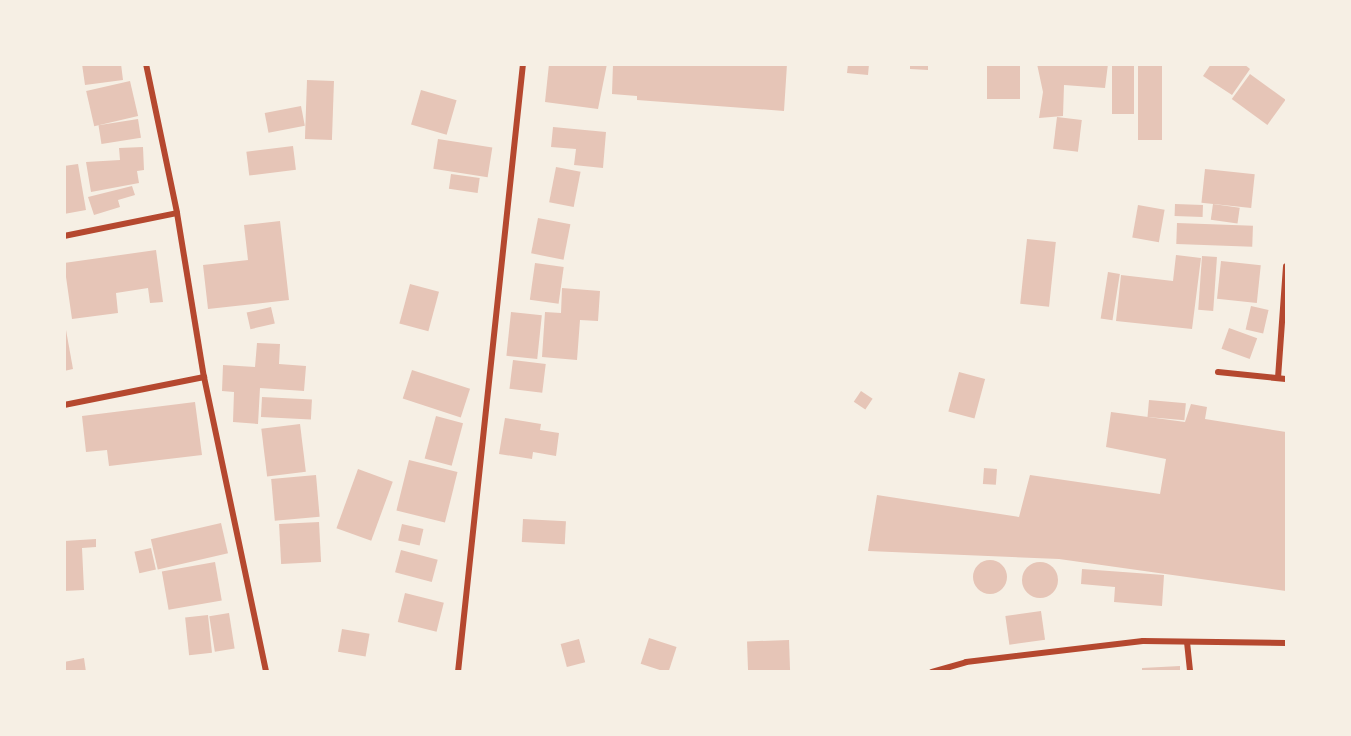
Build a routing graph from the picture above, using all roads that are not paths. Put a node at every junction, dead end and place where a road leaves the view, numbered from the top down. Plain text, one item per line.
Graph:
1 (146, 64) edge
2 (523, 64) edge
3 (177, 213) junction
4 (64, 236) edge
5 (1287, 266) edge
6 (1218, 372) dead end
7 (204, 377) junction
8 (1278, 378) junction
9 (1287, 379) edge
10 (64, 405) edge
11 (1187, 642) junction
12 (1287, 643) edge
13 (266, 672) edge
14 (458, 672) edge
15 (932, 672) edge
16 (1190, 672) edge

1 - 3 street
2 - 14 street
3 - 4 street
3 - 7 street
5 - 8 street
6 - 8 street
7 - 10 street
7 - 13 street
8 - 9 street
11 - 12 street
11 - 15 street
11 - 16 street

